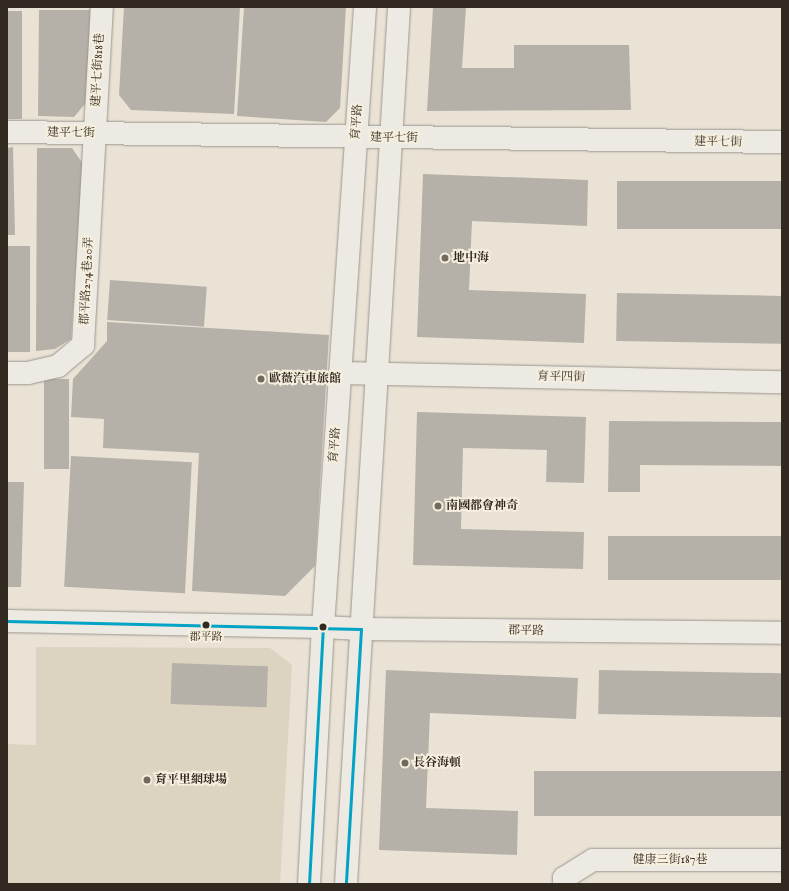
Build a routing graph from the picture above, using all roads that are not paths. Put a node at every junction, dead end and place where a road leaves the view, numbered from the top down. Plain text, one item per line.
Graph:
1 (102, 7) edge
2 (365, 7) edge
3 (400, 7) edge
4 (7, 132) edge
5 (95, 133) junction
6 (356, 137) junction
7 (391, 138) junction
8 (782, 142) edge
9 (377, 372) junction
10 (7, 373) edge
11 (340, 373) junction
12 (782, 382) edge
13 (7, 621) edge
14 (323, 627) junction
15 (362, 629) junction
16 (782, 633) edge
17 (782, 860) edge
18 (564, 881) edge
19 (309, 884) edge
20 (346, 884) edge

1 - 5 street, 建平七街818巷
2 - 6 street, 育平路
3 - 7 street
4 - 5 street, 建平七街
5 - 6 street, 建平七街
5 - 10 street, 郡平路274巷20弄
6 - 7 street, 建平七街
6 - 11 street, 育平路
7 - 8 street, 建平七街
7 - 9 street
9 - 11 street, 育平四街
9 - 12 street, 育平四街
9 - 15 street
11 - 14 street, 育平路
13 - 14 street, 郡平路
14 - 15 street, 郡平路
14 - 19 street, 育平路
15 - 16 street, 郡平路
15 - 20 street
17 - 18 street, 健康三街187巷

